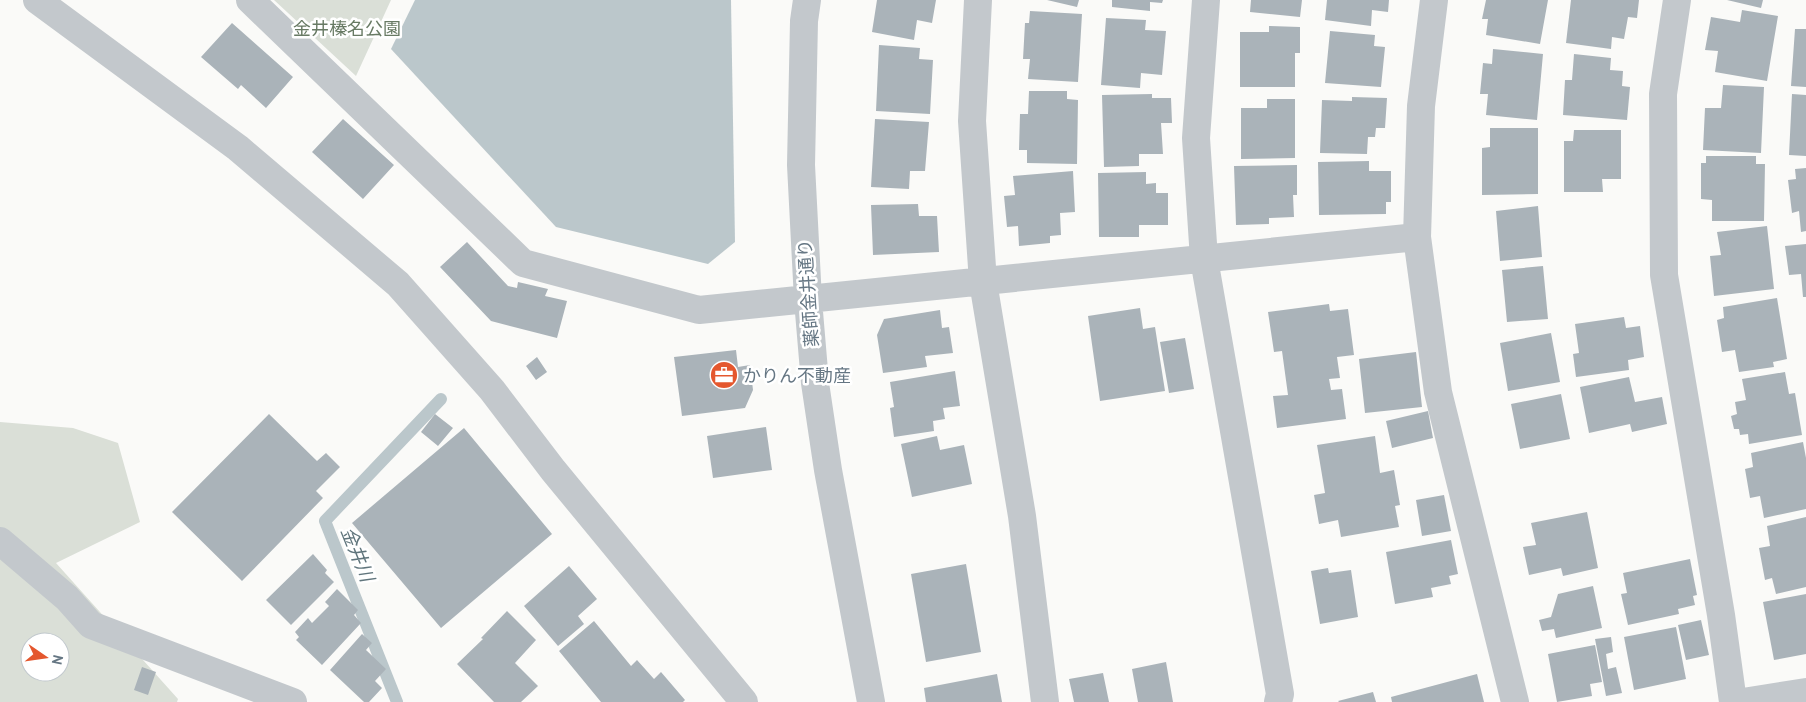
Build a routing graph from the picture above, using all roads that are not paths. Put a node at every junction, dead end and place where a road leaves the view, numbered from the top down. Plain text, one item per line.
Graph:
1 (37, 0) edge
2 (250, 0) edge
3 (807, 0) edge
4 (978, 0) edge
5 (1206, 0) edge
6 (1434, 0) edge
7 (1678, 0) edge
8 (1417, 237) junction
9 (1204, 259) junction
10 (983, 282) junction
11 (808, 300) junction
12 (0, 541) edge
13 (1806, 692) edge
14 (293, 702) edge
15 (744, 702) edge
16 (871, 702) edge
17 (1045, 702) edge
18 (1278, 702) edge
19 (1515, 702) edge
20 (1733, 702) edge
21 (1743, 702) edge

1 - 15 street
2 - 11 street
3 - 11 street, 薬師金井通り
4 - 10 street
5 - 9 street
6 - 8 street
7 - 20 street
8 - 9 street
8 - 19 street
9 - 10 street
9 - 18 street
10 - 11 street
10 - 17 street
11 - 16 street, 薬師金井通り
12 - 14 street
13 - 21 street

